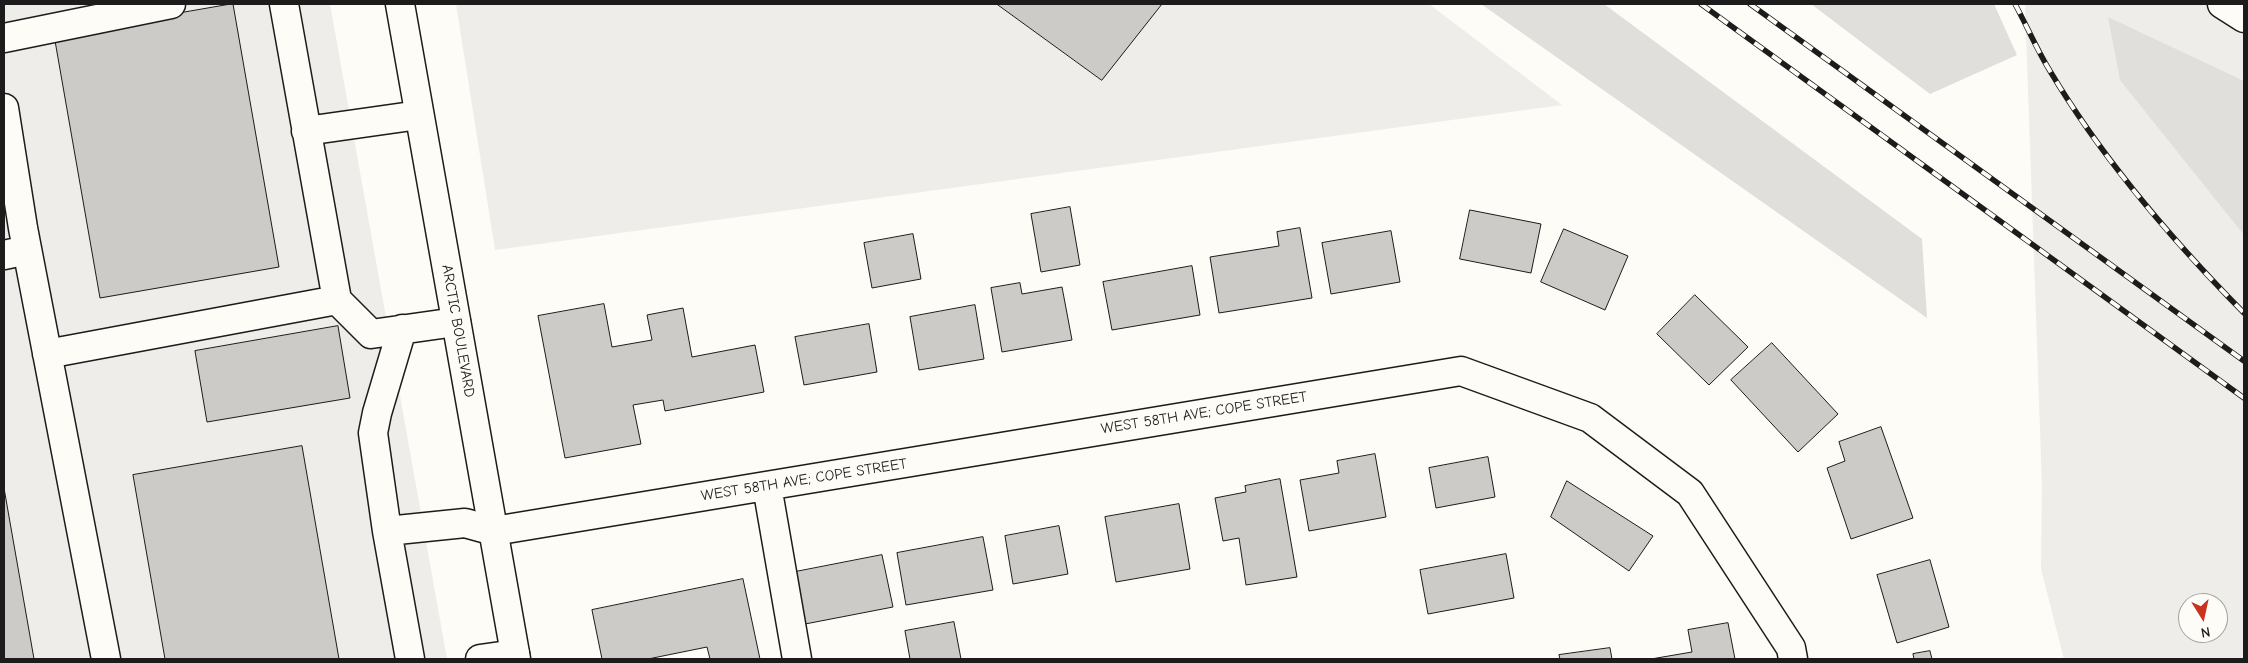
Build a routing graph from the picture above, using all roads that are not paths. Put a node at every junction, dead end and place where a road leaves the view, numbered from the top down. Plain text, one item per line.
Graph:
1 (171, 4) edge
2 (284, 4) edge
3 (400, 4) edge
4 (2222, 4) edge
5 (2244, 18) edge
6 (4, 38) edge
7 (4, 108) edge
8 (420, 115) junction
9 (306, 131) junction
10 (16, 253) edge
11 (336, 300) junction
12 (456, 322) junction
13 (402, 329) junction
14 (47, 354) junction
15 (767, 486) junction
16 (387, 530) junction
17 (494, 531) junction
18 (515, 656) edge
19 (106, 659) edge
20 (410, 659) edge
21 (480, 659) edge
22 (797, 659) edge
23 (1793, 659) edge

1 - 6 street
2 - 9 street
3 - 8 street, ARCTIC BOULEVARD
4 - 5 street
7 - 10 street
8 - 9 street
8 - 12 street, ARCTIC BOULEVARD
9 - 11 street
10 - 14 street
11 - 13 street
11 - 14 street
12 - 13 street
12 - 17 street, ARCTIC BOULEVARD
13 - 16 street
14 - 19 street
15 - 17 street, WEST 58TH AVE; COPE STREET
15 - 22 street
15 - 23 street, WEST 58TH AVE; COPE STREET
16 - 17 street
16 - 20 street
17 - 18 street, ARCTIC BOULEVARD
18 - 21 street

